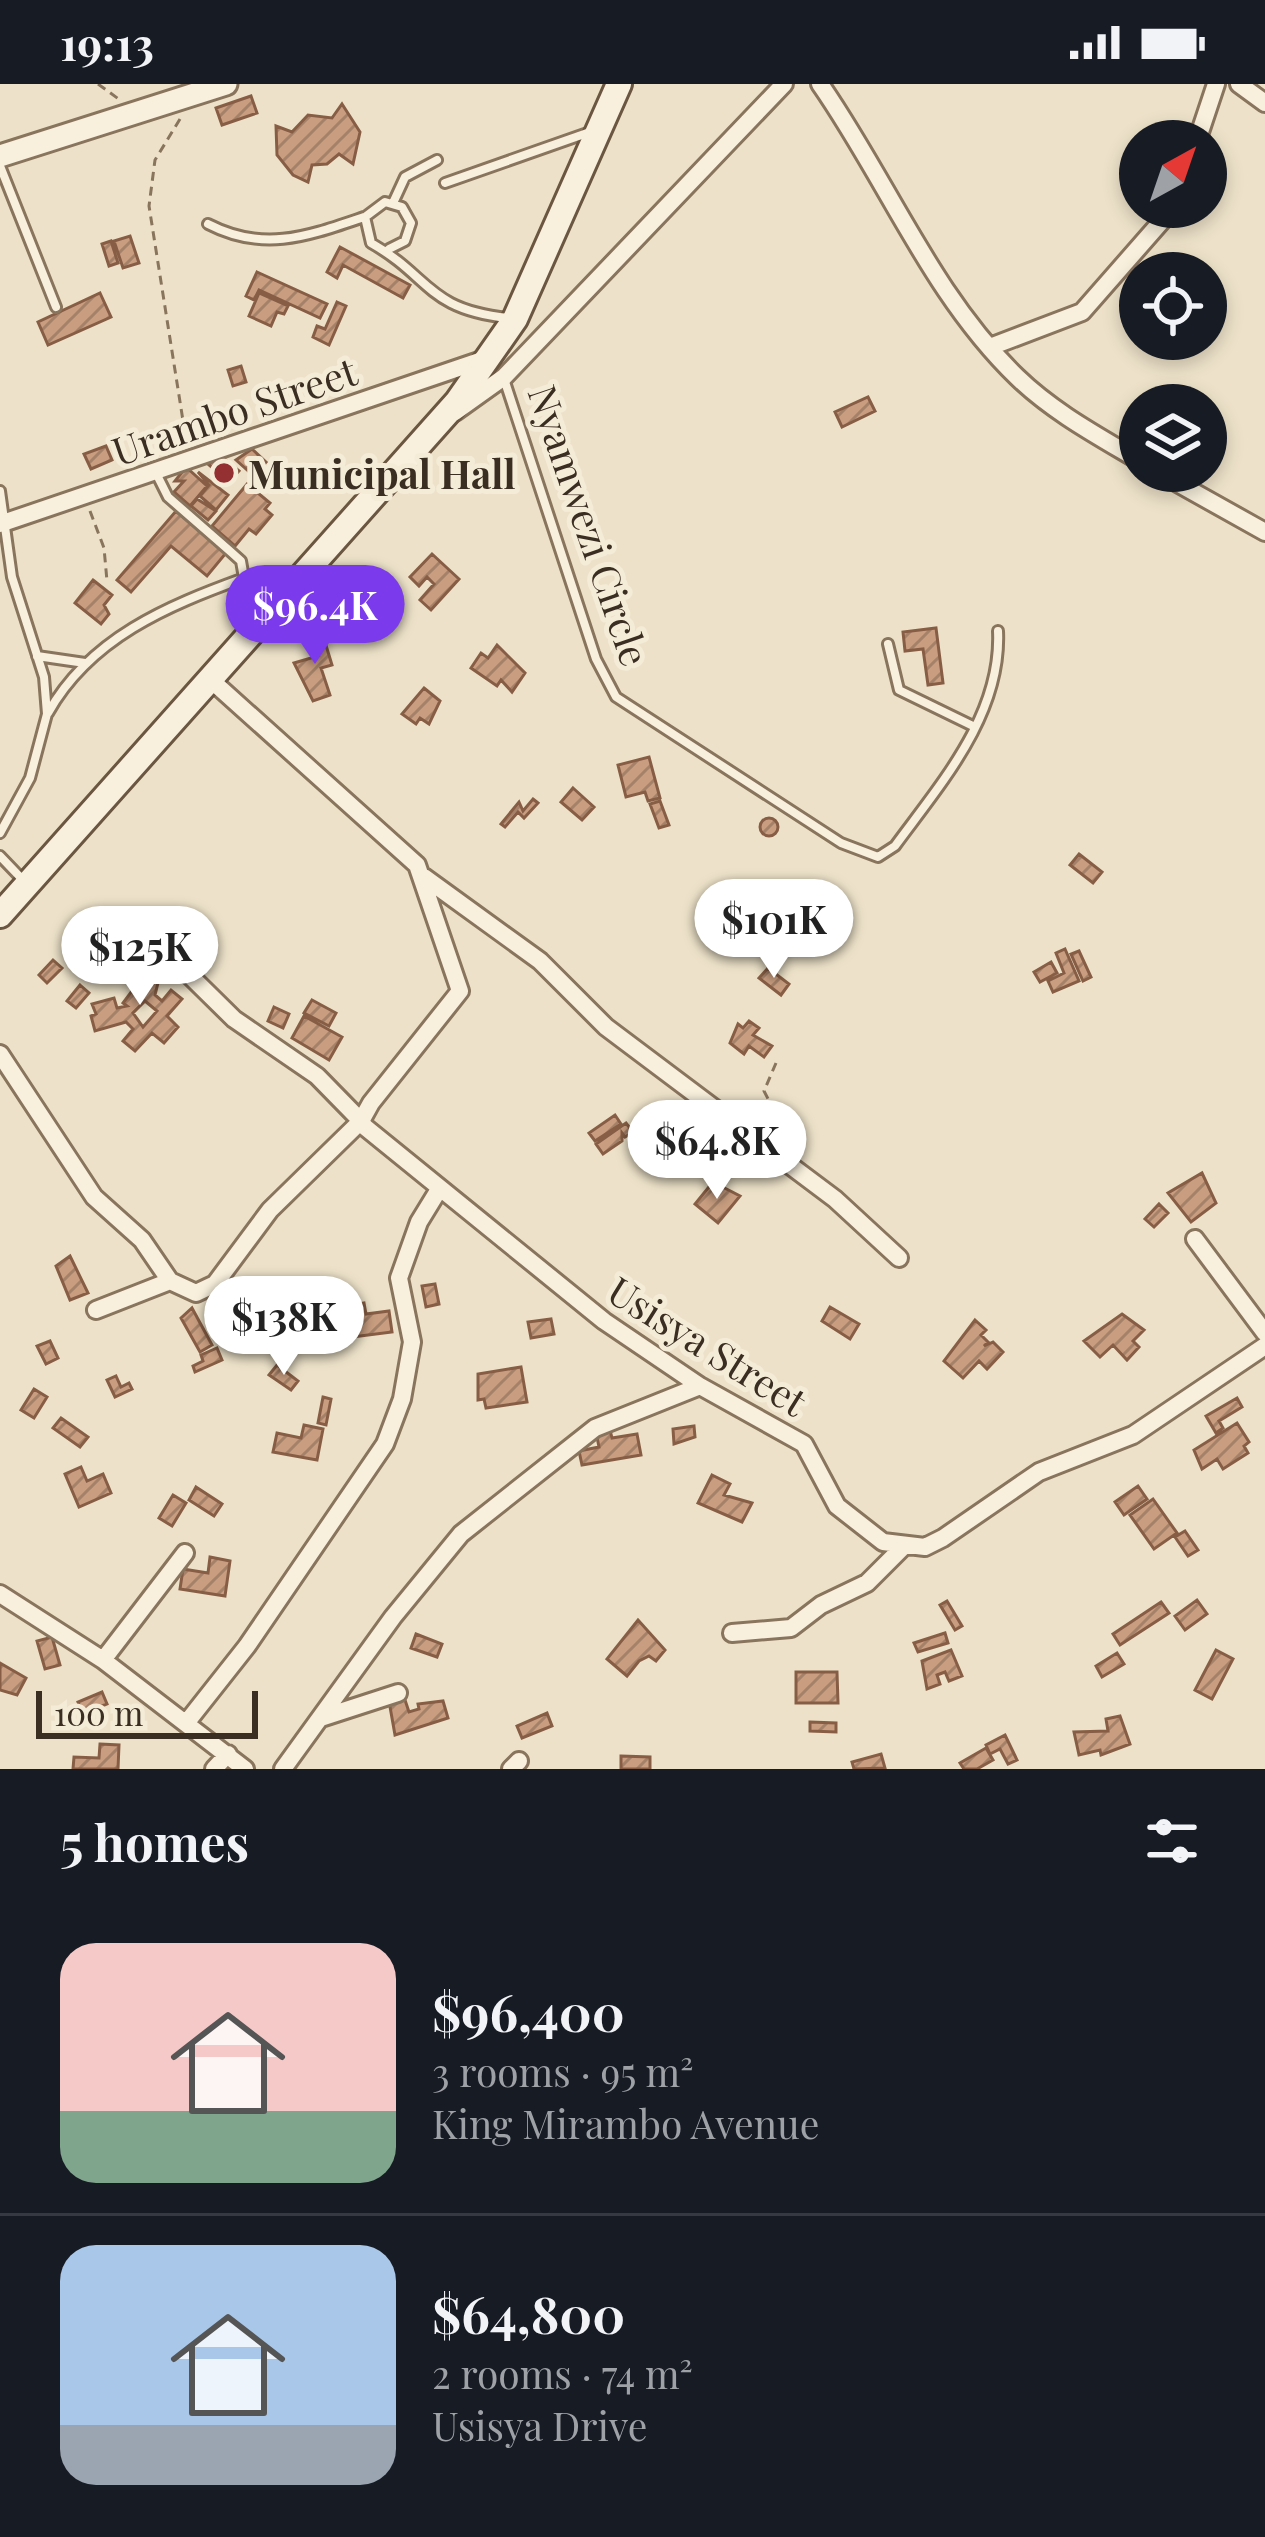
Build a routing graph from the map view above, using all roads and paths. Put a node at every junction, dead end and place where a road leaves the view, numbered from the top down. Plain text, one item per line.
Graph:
1 (98, 84) edge
2 (226, 84) edge
3 (620, 84) edge
4 (784, 84) edge
5 (820, 84) edge
6 (1216, 84) edge
7 (1239, 84) edge
8 (196, 93) junction
9 (1265, 103) edge
10 (136, 111) junction
11 (1203, 120) edge
12 (599, 129) junction
13 (0, 156) edge
14 (437, 160) dead end
15 (0, 166) edge
16 (445, 183) dead end
17 (4, 191) edge
18 (393, 202) junction
19 (365, 217) junction
20 (208, 224) dead end
21 (1156, 228) edge
22 (389, 249) junction
23 (56, 308) dead end
24 (515, 319) junction
25 (989, 347) junction
26 (496, 368) junction
27 (1119, 448) edge
28 (188, 460) junction
29 (155, 472) junction
30 (0, 491) edge
31 (1197, 492) edge
32 (87, 497) junction
33 (3, 523) edge
34 (1261, 525) edge
35 (244, 578) junction
36 (107, 581) dead end
37 (279, 604) junction
38 (998, 632) dead end
39 (888, 644) dead end
40 (37, 656) junction
41 (85, 663) junction
42 (211, 680) junction
43 (47, 714) junction
44 (975, 727) junction
45 (0, 833) edge
46 (0, 856) edge
47 (424, 877) junction
48 (28, 884) junction
49 (0, 915) edge
50 (103, 963) dead end
51 (0, 1054) edge
52 (776, 1063) dead end
53 (361, 1121) junction
54 (795, 1170) junction
55 (438, 1191) junction
56 (1195, 1239) dead end
57 (899, 1258) dead end
58 (170, 1281) junction
59 (96, 1310) dead end
60 (1265, 1333) edge
61 (1265, 1346) edge
62 (700, 1386) junction
63 (903, 1547) junction
64 (185, 1552) dead end
65 (0, 1594) edge
66 (732, 1633) dead end
67 (103, 1660) junction
68 (398, 1693) dead end
69 (321, 1718) junction
70 (187, 1723) junction
71 (228, 1754) junction
72 (214, 1769) edge
73 (245, 1769) edge
74 (283, 1769) edge

1 - 10 path
2 - 8 street
3 - 12 main road
4 - 26 street, Nyamwezi Circle
5 - 25 street
6 - 11 street
7 - 9 street
8 - 10 street
8 - 28 path
10 - 13 street
12 - 16 lane
12 - 24 main road
14 - 18 lane
15 - 17 lane
17 - 23 lane
18 - 19 lane
18 - 22 lane
19 - 20 lane
19 - 22 lane
21 - 25 street
22 - 24 lane
24 - 26 main road
25 - 27 street
26 - 28 street, Urambo Street
26 - 37 main road
26 - 44 lane, Nyamwezi Circle
28 - 29 street, Urambo Street
29 - 32 street, Urambo Street
29 - 35 lane
30 - 33 lane
31 - 34 street
32 - 33 street, Urambo Street
32 - 36 path
33 - 40 lane
35 - 37 lane
35 - 41 lane
37 - 42 main road
38 - 44 lane, Nyamwezi Circle
39 - 44 lane
40 - 41 lane
40 - 43 lane
41 - 43 lane
42 - 47 street
42 - 48 main road
43 - 45 lane
46 - 48 lane
47 - 53 street
47 - 54 street
48 - 49 main road
50 - 53 street, Usisya Street
51 - 58 street
52 - 54 path
53 - 55 street, Usisya Street
53 - 58 street
54 - 57 street
55 - 62 street, Usisya Street
55 - 70 street
56 - 60 street
58 - 59 street
61 - 63 street
62 - 63 street, Usisya Street
62 - 69 street
63 - 66 street
64 - 67 street
65 - 67 street
67 - 70 street
68 - 69 street
69 - 74 street
70 - 71 street
71 - 72 street
71 - 73 street

